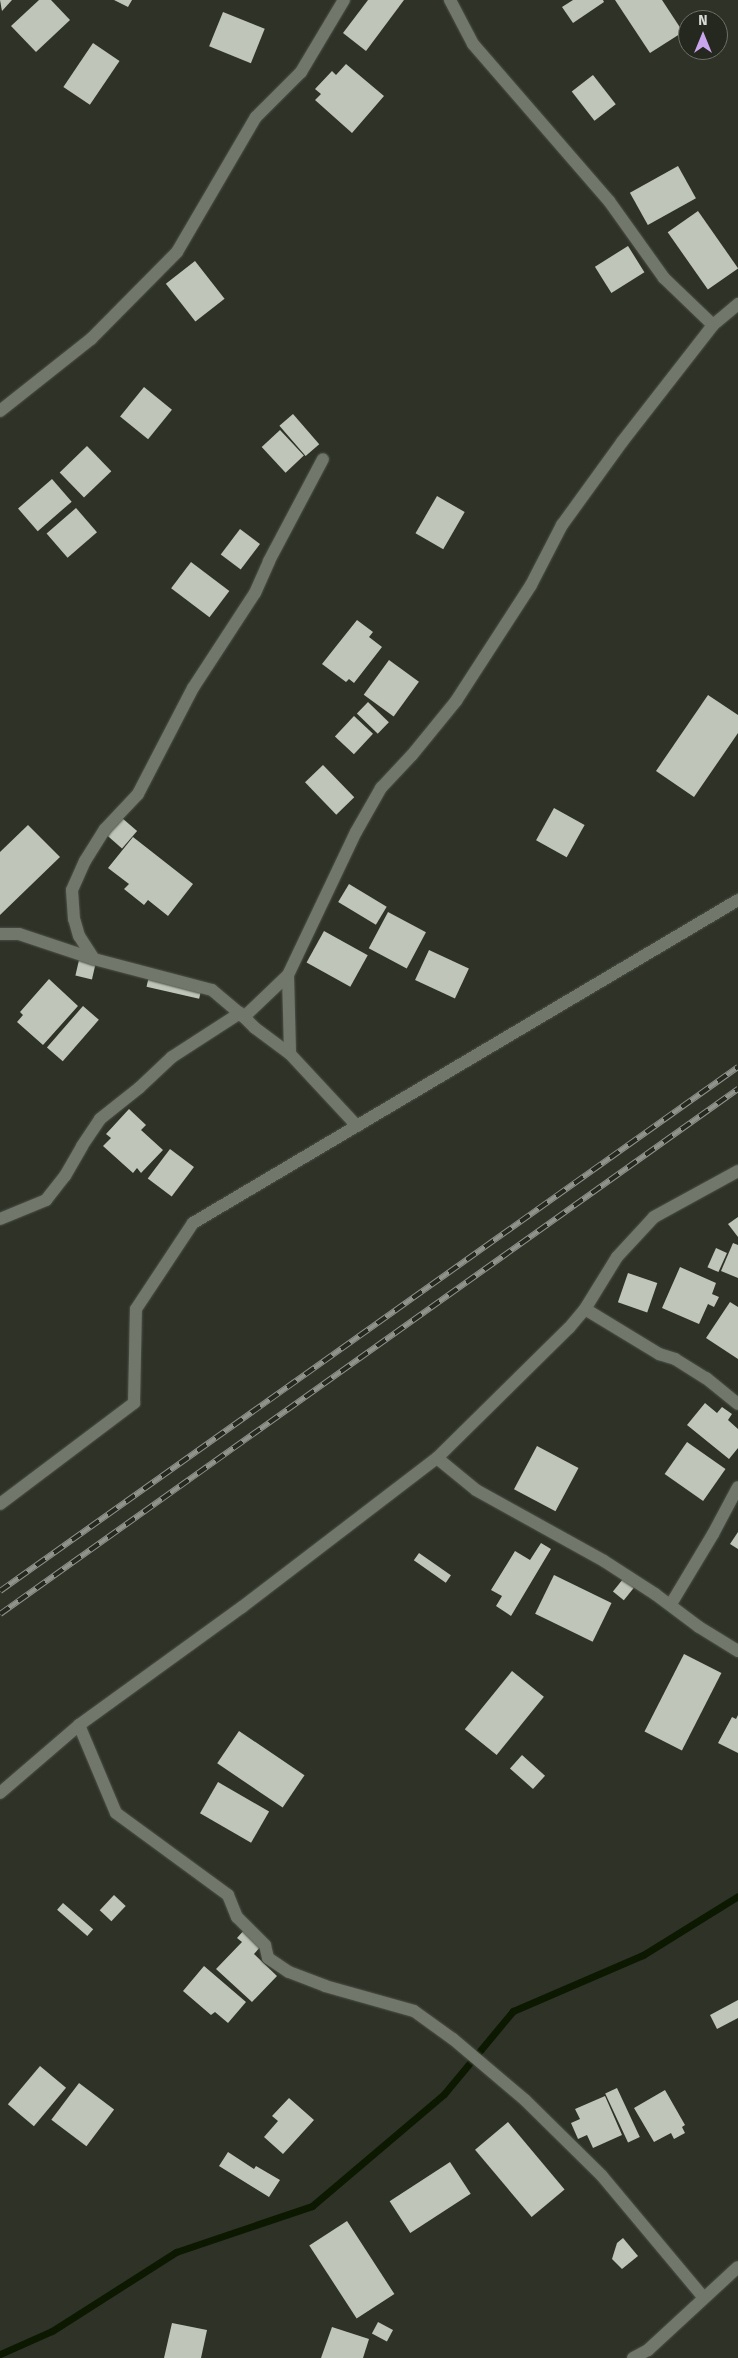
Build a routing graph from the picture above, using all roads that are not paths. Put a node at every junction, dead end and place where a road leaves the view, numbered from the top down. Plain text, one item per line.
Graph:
1 (344, 0) edge
2 (450, 0) edge
3 (738, 304) edge
4 (713, 325) junction
5 (0, 411) edge
6 (324, 459) dead end
7 (738, 900) edge
8 (0, 934) edge
9 (94, 959) junction
10 (288, 975) junction
11 (242, 1015) junction
12 (290, 1054) junction
13 (356, 1126) junction
14 (738, 1171) edge
15 (0, 1219) edge
16 (585, 1309) junction
17 (738, 1404) edge
18 (437, 1458) junction
19 (738, 1487) edge
20 (0, 1504) edge
21 (671, 1604) junction
22 (738, 1651) edge
23 (79, 1725) junction
24 (0, 1793) edge
25 (738, 2267) edge
26 (704, 2298) junction
27 (650, 2354) edge
28 (633, 2358) edge

1 - 5 street
2 - 4 street
3 - 4 street
4 - 10 street
6 - 9 street
7 - 13 street
8 - 9 street
9 - 11 street
10 - 11 street
10 - 12 street
11 - 12 street
11 - 15 street
12 - 13 street
13 - 20 street
14 - 16 street
16 - 17 street
16 - 18 street
18 - 21 street
18 - 23 street
19 - 21 street
21 - 22 street
23 - 24 street
23 - 26 street
25 - 26 street
26 - 27 street
27 - 28 street

